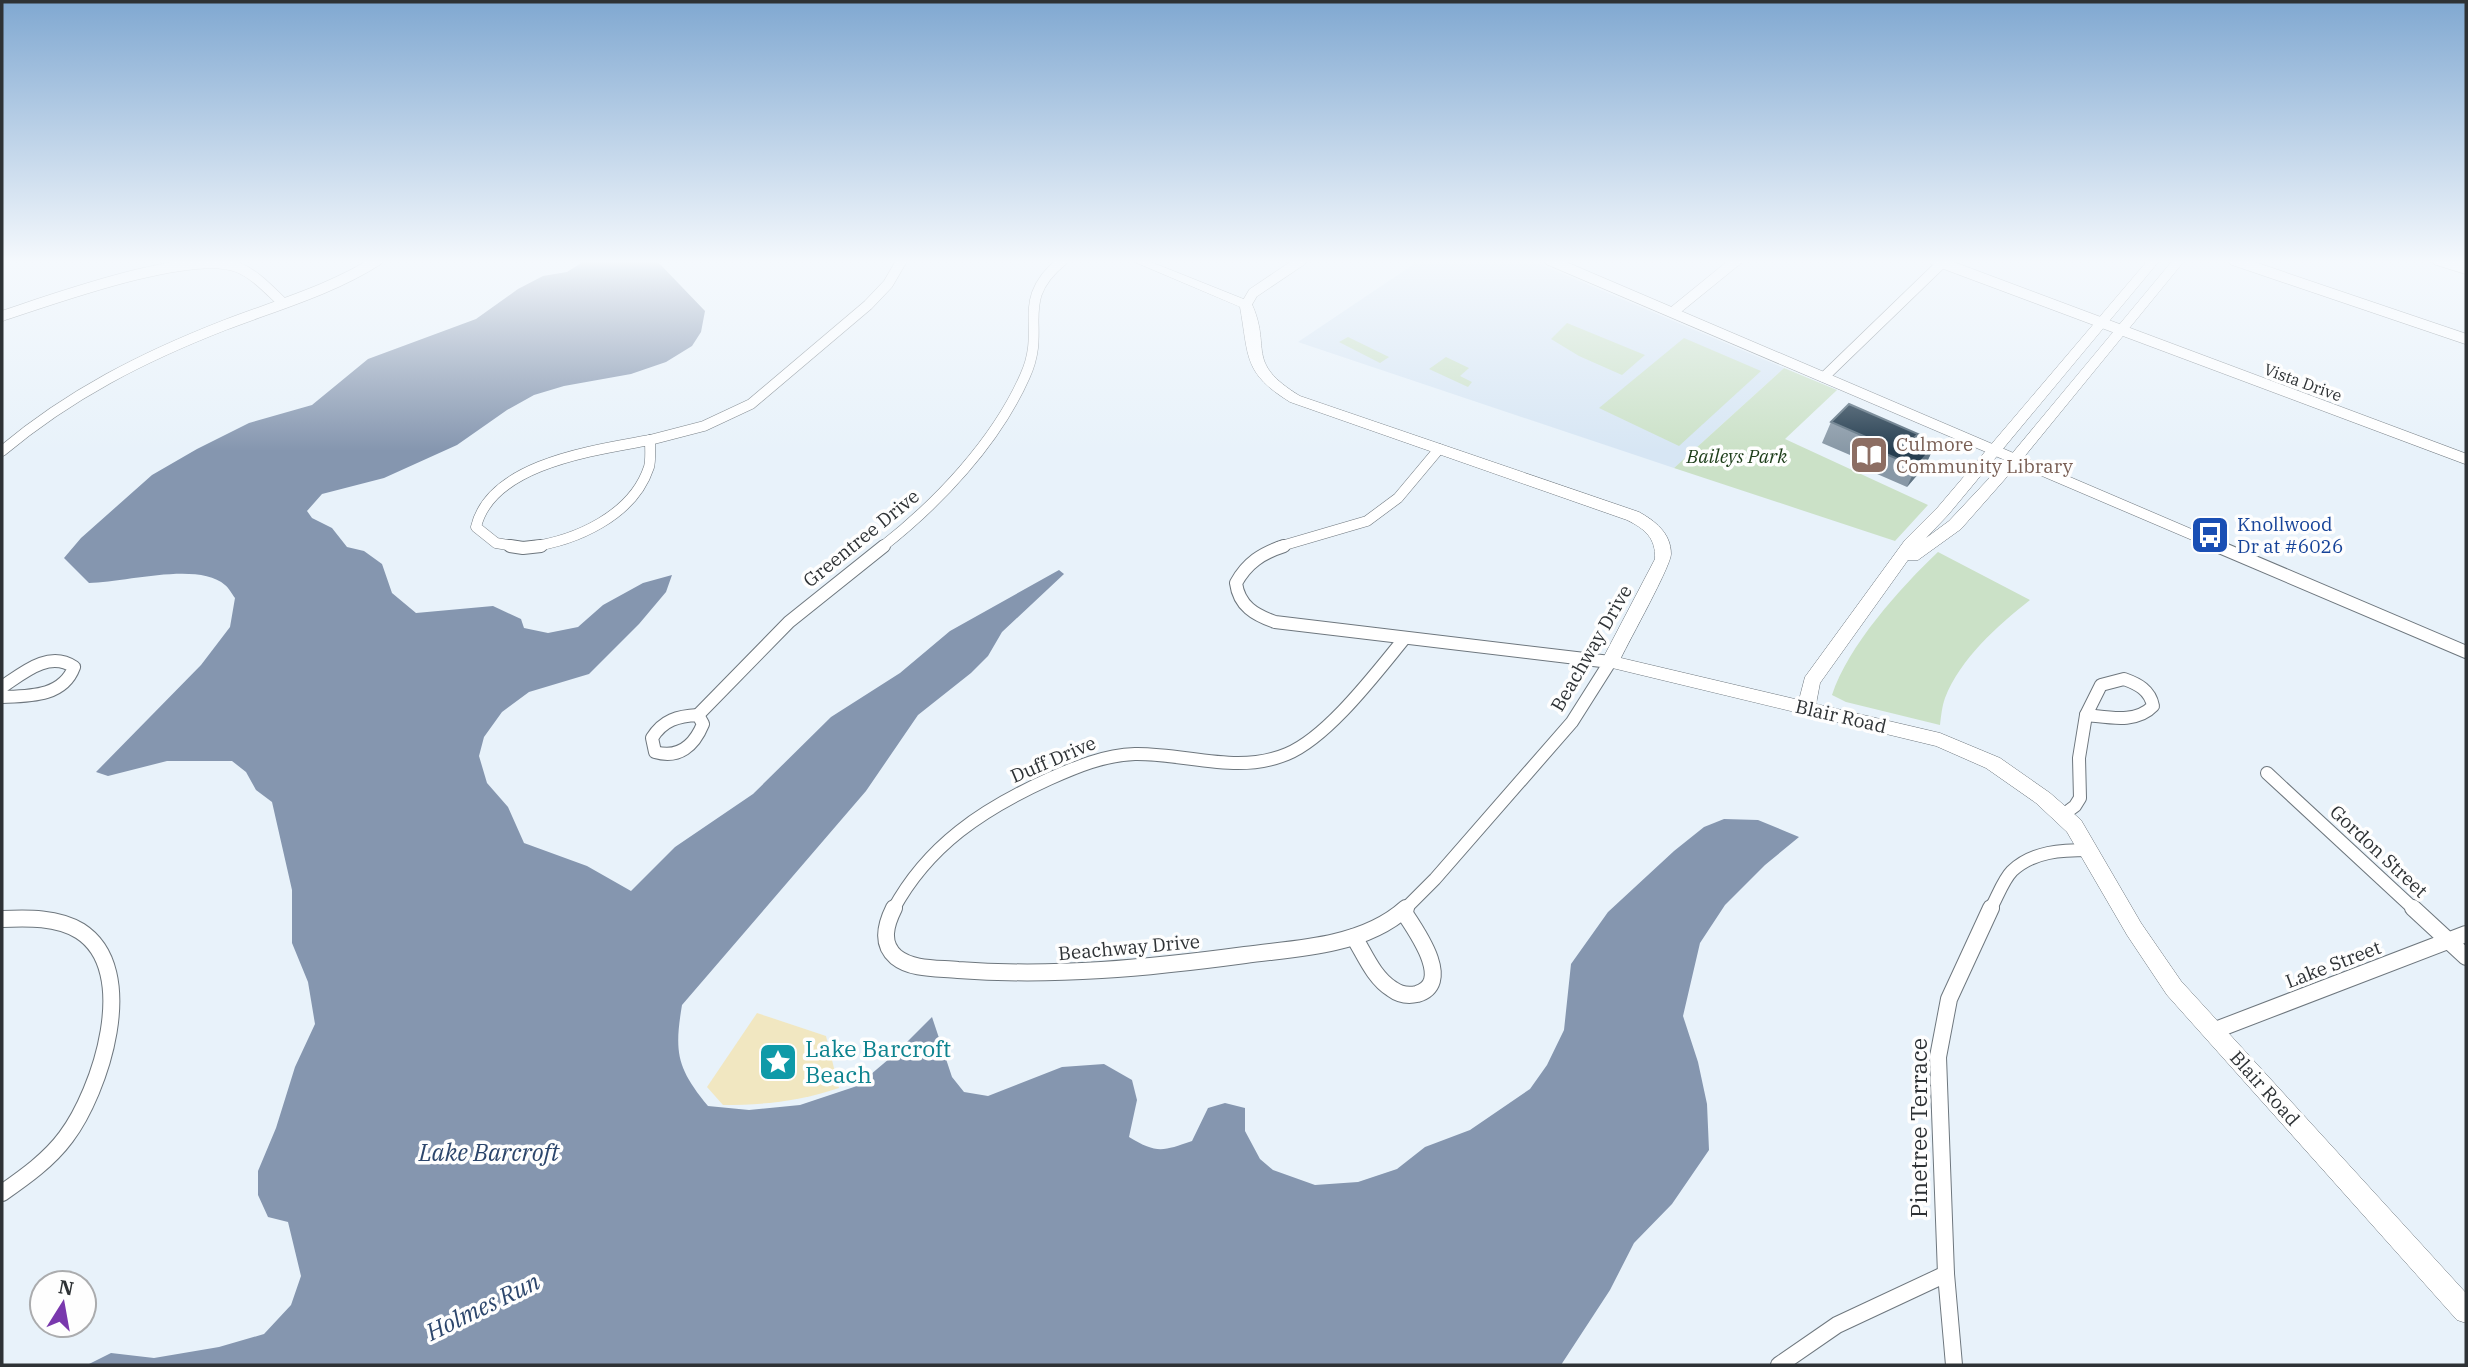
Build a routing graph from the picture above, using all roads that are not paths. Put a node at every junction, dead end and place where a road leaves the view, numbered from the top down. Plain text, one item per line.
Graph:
1 (230, 324) edge
2 (844, 324) edge
3 (1035, 324) edge
4 (1249, 324) edge
5 (1700, 324) edge
6 (1876, 324) edge
7 (2099, 324) edge
8 (2105, 324) edge
9 (2126, 324) edge
10 (2421, 324) edge
11 (2121, 330) junction
12 (2466, 339) edge
13 (1824, 377) junction
14 (650, 440) junction
15 (1439, 449) junction
16 (1994, 449) junction
17 (2, 451) edge
18 (2015, 458) junction
19 (2466, 459) edge
20 (1897, 565) junction
21 (1404, 639) junction
22 (2466, 652) edge
23 (1610, 662) junction
24 (2, 687) edge
25 (2, 697) edge
26 (1807, 708) junction
27 (698, 715) dead end
28 (2086, 715) junction
29 (2267, 773) dead end
30 (2063, 815) junction
31 (2090, 850) junction
32 (1403, 911) junction
33 (2, 919) edge
34 (2466, 934) edge
35 (1354, 937) junction
36 (2449, 941) junction
37 (897, 957) joint
38 (2466, 957) edge
39 (2213, 1031) junction
40 (2, 1193) edge
41 (1946, 1274) junction
42 (2466, 1311) edge
43 (1779, 1365) edge
44 (1954, 1365) edge

1 - 17 street
2 - 14 street
3 - 27 street, Greentree Drive
4 - 15 street, Beachway Drive
5 - 13 street
6 - 13 street
7 - 16 street
8 - 11 street, Vista Drive
9 - 11 street
10 - 12 street
11 - 18 street
11 - 19 street, Vista Drive
13 - 16 street
14 - 14 street
15 - 21 street, Blair Road
15 - 23 street, Beachway Drive
16 - 18 street
16 - 20 street
18 - 20 street
18 - 22 street
20 - 26 street
21 - 23 street, Blair Road
21 - 37 street, Duff Drive
23 - 26 street, Blair Road
23 - 32 street, Beachway Drive
24 - 25 street
26 - 30 street, Blair Road
28 - 28 street
28 - 30 street
29 - 36 street, Gordon Street
30 - 31 street, Blair Road
31 - 39 street, Blair Road
31 - 41 street, Pinetree Terrace
32 - 35 street, Beachway Drive
32 - 35 street
33 - 40 street
34 - 36 street, Lake Street
35 - 37 street, Beachway Drive
36 - 38 street, Gordon Street
36 - 39 street, Lake Street
39 - 42 street, Blair Road
41 - 43 street
41 - 44 street, Pinetree Terrace

